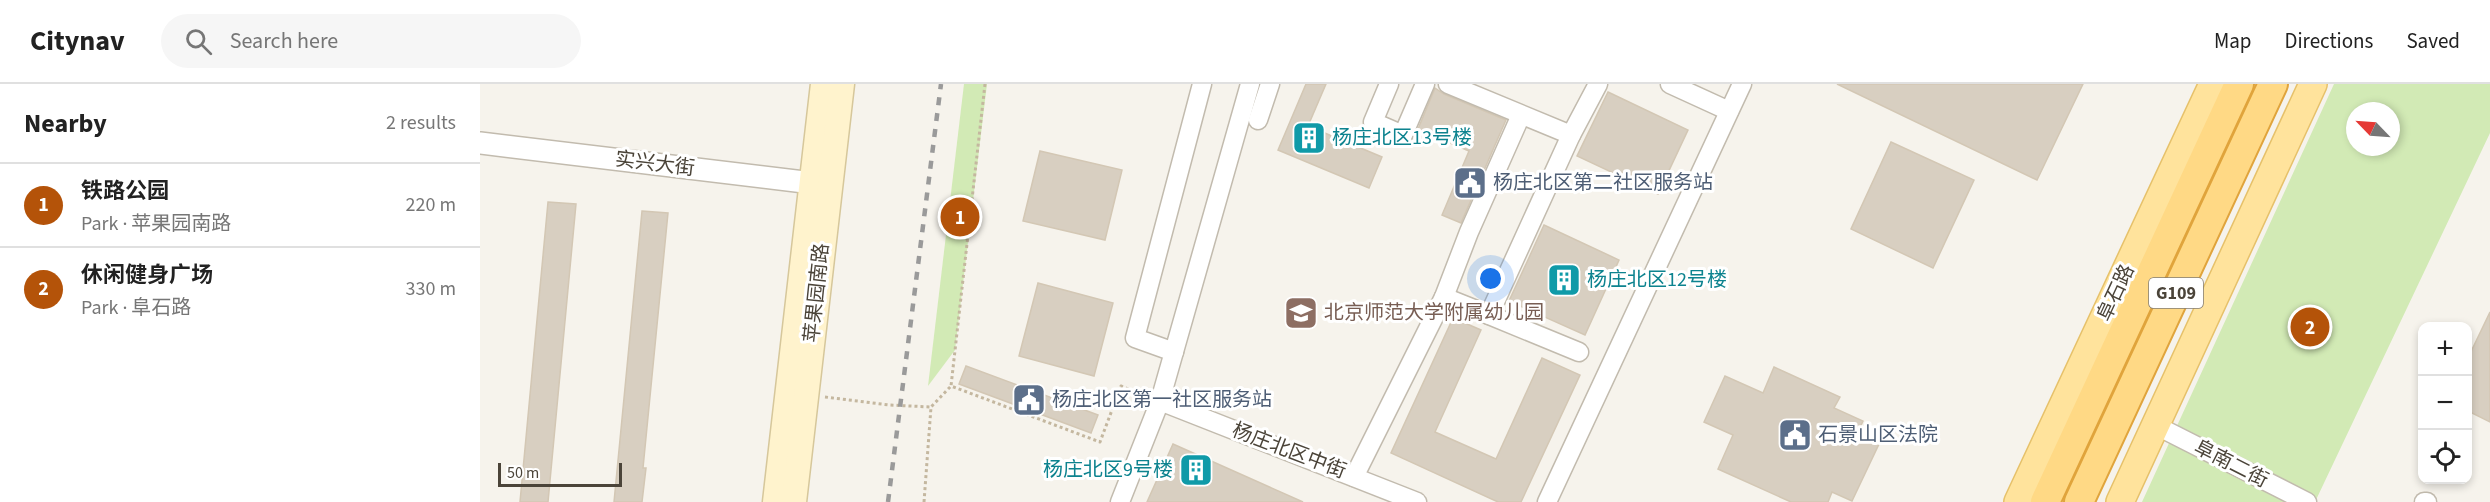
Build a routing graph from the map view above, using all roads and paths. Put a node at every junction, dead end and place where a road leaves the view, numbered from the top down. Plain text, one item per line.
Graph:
1 (823, 84) edge
2 (842, 84) edge
3 (985, 84) edge
4 (1202, 84) edge
5 (1250, 84) edge
6 (1270, 84) edge
7 (1389, 84) edge
8 (1425, 84) edge
9 (1448, 84) edge
10 (1598, 84) edge
11 (1670, 84) edge
12 (1742, 84) edge
13 (2213, 84) edge
14 (2239, 84) edge
15 (2273, 84) edge
16 (2313, 84) edge
17 (1729, 111) junction
18 (1521, 115) junction
19 (1258, 120) dead end
20 (1571, 135) junction
21 (480, 143) edge
22 (820, 184) junction
23 (1444, 297) junction
24 (1489, 315) junction
25 (1174, 352) junction
26 (1579, 352) dead end
27 (951, 386) junction
28 (807, 394) junction
29 (1160, 401) junction
30 (931, 407) junction
31 (2155, 425) junction
32 (1354, 477) junction
33 (775, 502) edge
34 (794, 502) edge
35 (924, 502) edge
36 (1120, 502) edge
37 (1417, 502) edge
38 (1547, 502) edge
39 (2018, 502) edge
40 (2045, 502) edge
41 (2079, 502) edge
42 (2120, 502) edge
43 (2307, 502) edge

1 - 22 main road, 苹果园南路
2 - 22 main road, 苹果园南路
3 - 27 path
4 - 25 street
5 - 25 street
6 - 19 street
7 - 8 street
9 - 18 street
10 - 20 street
11 - 17 street
12 - 17 street
13 - 39 main road, 阜石路
14 - 40 highway, 阜石路 / G109
15 - 41 highway, G109
16 - 31 main road
17 - 38 street
18 - 20 street
18 - 23 street
20 - 24 street
21 - 22 street, 实兴大街
22 - 28 main road, 苹果园南路
22 - 33 main road, 苹果园南路
23 - 24 street
23 - 32 street
24 - 26 street
25 - 29 street
27 - 29 path
27 - 30 path
28 - 30 path
28 - 34 main road, 苹果园南路
29 - 32 street, 杨庄北区中街
29 - 36 street
30 - 35 path
31 - 42 main road
31 - 43 street, 阜南二街
32 - 37 street, 杨庄北区中街

